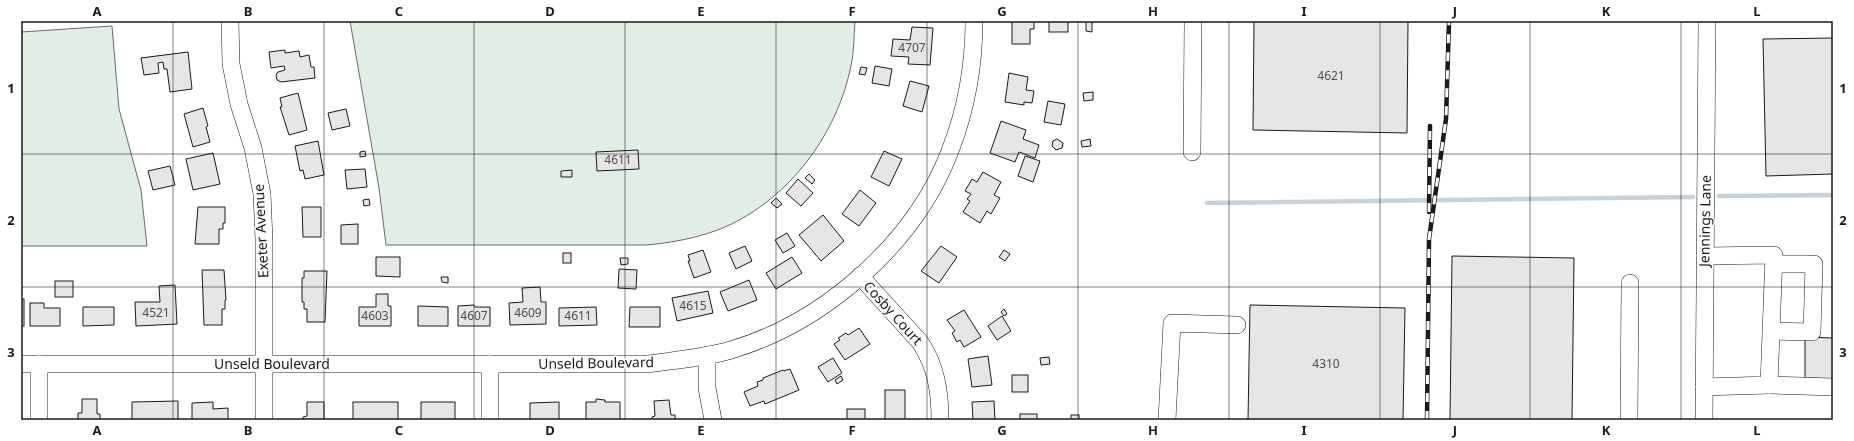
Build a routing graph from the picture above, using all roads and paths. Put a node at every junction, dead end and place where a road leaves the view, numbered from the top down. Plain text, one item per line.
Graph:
1 (230, 21) edge
2 (974, 21) edge
3 (1193, 21) edge
4 (1707, 21) edge
5 (1192, 152) dead end
6 (1705, 256) junction
7 (1774, 264) junction
8 (860, 276) junction
9 (1630, 283) dead end
10 (1237, 325) dead end
11 (1772, 331) junction
12 (707, 355) junction
13 (21, 364) edge
14 (40, 364) junction
15 (264, 364) junction
16 (490, 364) junction
17 (1770, 385) junction
18 (1704, 387) junction
19 (1833, 387) edge
20 (39, 420) edge
21 (264, 420) edge
22 (490, 420) edge
23 (713, 420) edge
24 (940, 420) edge
25 (1167, 420) edge
26 (1629, 420) edge
27 (1704, 420) edge

1 - 15 street, Exeter Avenue
2 - 8 street, Unseld Boulevard
3 - 5 street
4 - 6 street, Jennings Lane
6 - 7 street
6 - 18 street, Jennings Lane
7 - 11 street
7 - 11 street
8 - 12 street, Unseld Boulevard
8 - 24 street, Cosby Court
9 - 26 street
10 - 25 street
11 - 17 street
12 - 16 street, Unseld Boulevard
12 - 23 street
13 - 14 street, Unseld Boulevard
14 - 15 street, Unseld Boulevard
14 - 20 street
15 - 16 street, Unseld Boulevard
15 - 21 street, Exeter Avenue
16 - 22 street
17 - 18 street
17 - 19 street
18 - 27 street, Jennings Lane

